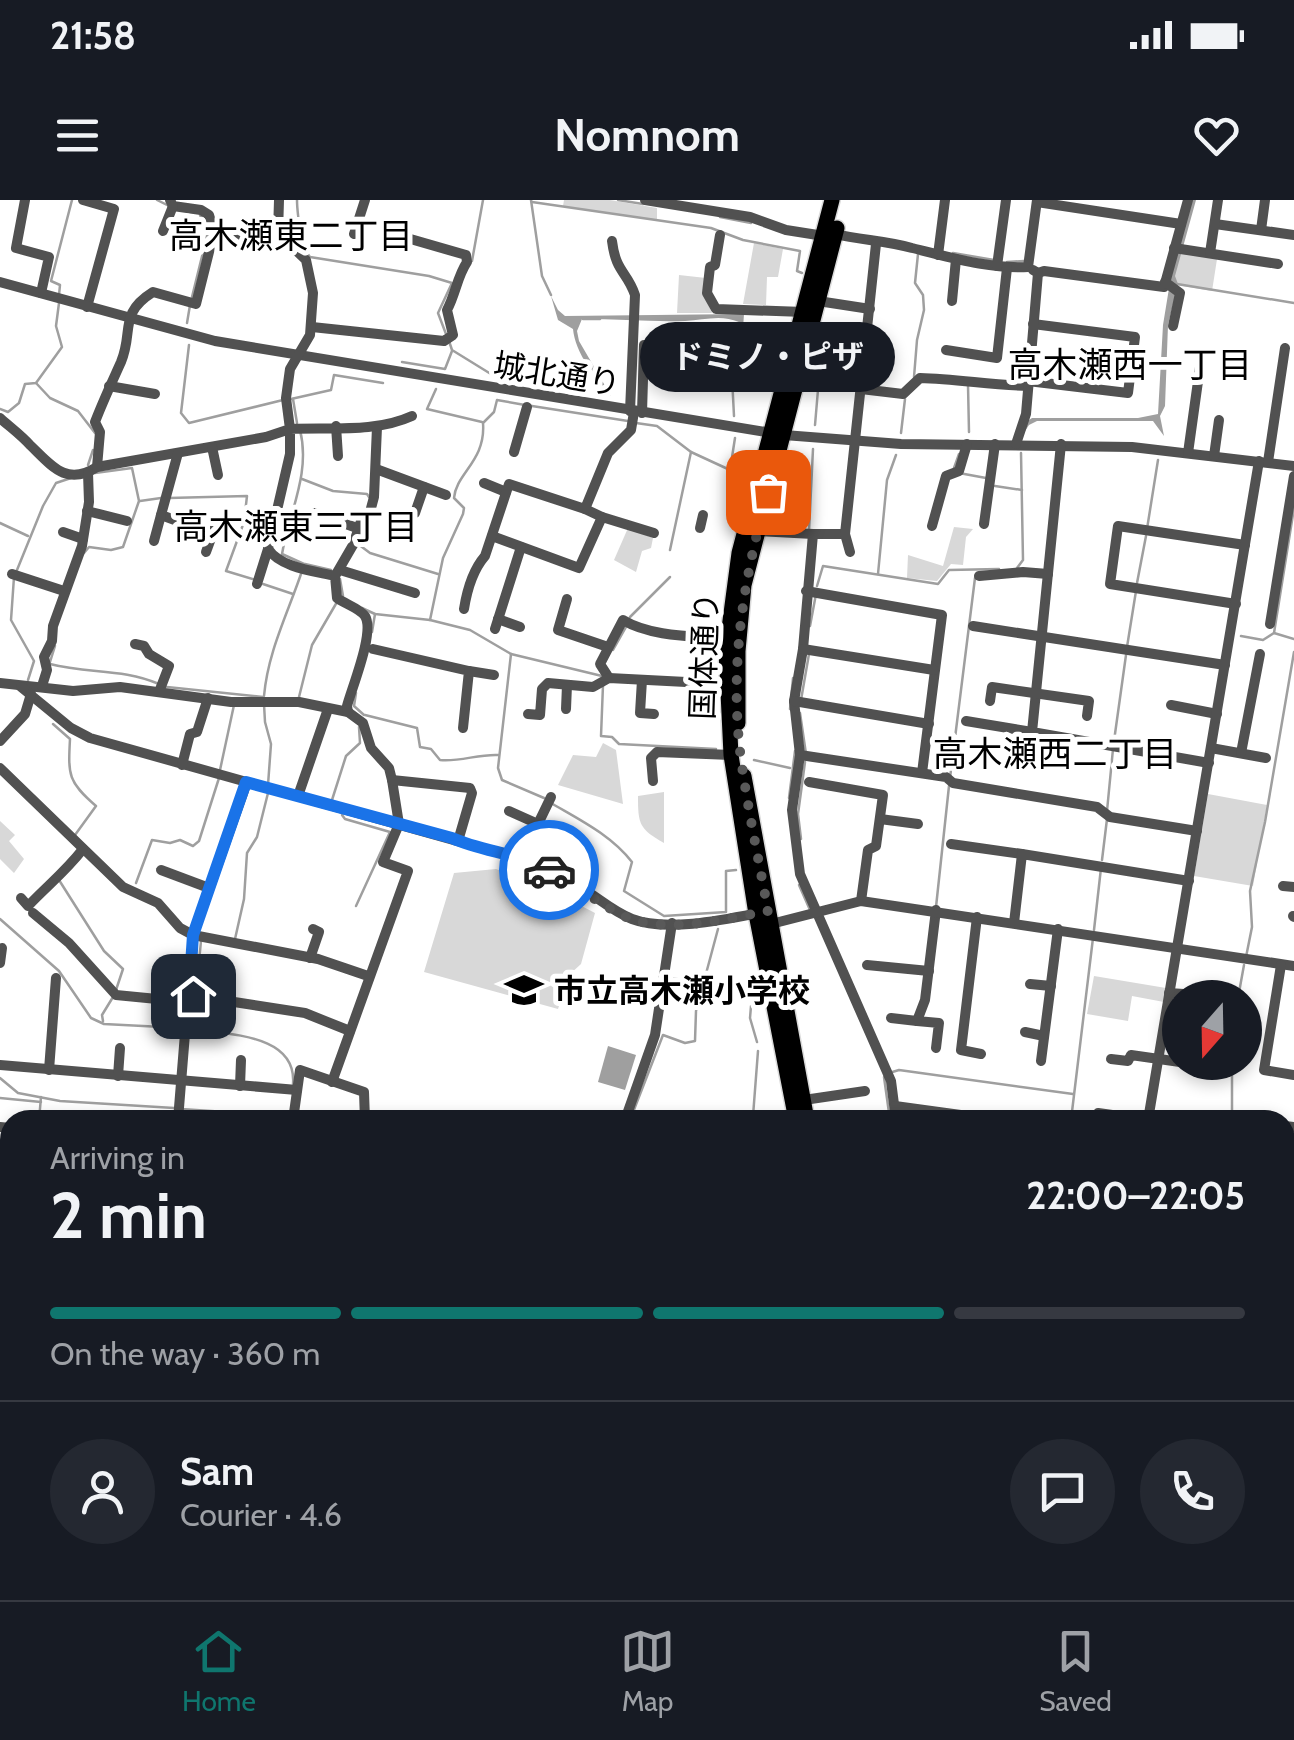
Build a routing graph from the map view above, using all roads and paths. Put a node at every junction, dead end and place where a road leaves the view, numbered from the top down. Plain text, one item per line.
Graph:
1 (25, 200) edge
2 (84, 200) edge
3 (279, 200) edge
4 (365, 200) edge
5 (645, 200) edge
6 (832, 200) edge
7 (842, 200) edge
8 (946, 200) edge
9 (1006, 200) edge
10 (1188, 200) edge
11 (1218, 200) edge
12 (1265, 200) edge
13 (1037, 201) edge
14 (171, 206) edge
15 (1181, 224) junction
16 (1215, 224) junction
17 (1260, 230) junction
18 (163, 231) dead end
19 (214, 232) junction
20 (278, 233) junction
21 (354, 234) dead end
22 (720, 235) dead end
23 (830, 235) junction
24 (1294, 236) edge
25 (407, 238) dead end
26 (612, 241) dead end
27 (876, 244) junction
28 (1174, 248) junction
29 (938, 250) junction
30 (1210, 254) junction
31 (956, 260) junction
32 (1001, 264) junction
33 (1278, 264) dead end
34 (1033, 270) junction
35 (0, 282) edge
36 (1170, 286) junction
37 (41, 293) junction
38 (818, 301) junction
39 (952, 302) dead end
40 (88, 306) junction
41 (870, 308) junction
42 (804, 312) junction
43 (128, 318) junction
44 (1033, 324) junction
45 (312, 326) junction
46 (1173, 326) dead end
47 (1285, 348) dead end
48 (702, 349) dead end
49 (946, 350) dead end
50 (298, 356) junction
51 (1200, 367) dead end
52 (1028, 384) junction
53 (108, 386) junction
54 (861, 389) junction
55 (156, 394) dead end
56 (526, 408) dead end
57 (412, 416) dead end
58 (634, 416) junction
59 (3, 420) edge
60 (1219, 420) dead end
61 (336, 426) junction
62 (377, 427) junction
63 (296, 428) junction
64 (778, 433) junction
65 (856, 442) junction
66 (966, 444) junction
67 (994, 444) junction
68 (1016, 444) junction
69 (1061, 444) junction
70 (212, 447) junction
71 (1215, 450) junction
72 (514, 452) dead end
73 (178, 453) junction
74 (1188, 453) junction
75 (338, 456) dead end
76 (1266, 457) junction
77 (1294, 466) edge
78 (376, 469) junction
79 (82, 472) junction
80 (218, 475) dead end
81 (1294, 476) edge
82 (484, 483) dead end
83 (424, 487) junction
84 (506, 492) junction
85 (446, 495) dead end
86 (585, 509) junction
87 (87, 510) junction
88 (414, 513) dead end
89 (315, 514) dead end
90 (703, 515) dead end
91 (161, 516) junction
92 (602, 516) junction
93 (128, 521) dead end
94 (361, 522) junction
95 (984, 524) dead end
96 (932, 526) dead end
97 (700, 528) dead end
98 (757, 530) junction
99 (63, 532) dead end
100 (654, 533) dead end
101 (809, 534) junction
102 (846, 534) junction
103 (492, 536) junction
104 (82, 538) junction
105 (154, 541) dead end
106 (1245, 545) junction
107 (521, 547) junction
108 (268, 549) junction
109 (206, 552) dead end
110 (850, 552) dead end
111 (338, 573) junction
112 (1048, 574) junction
113 (15, 575) dead end
114 (979, 576) dead end
115 (258, 581) dead end
116 (64, 590) junction
117 (813, 592) junction
118 (416, 593) dead end
119 (567, 599) dead end
120 (1236, 604) junction
121 (464, 609) dead end
122 (1270, 624) dead end
123 (973, 626) dead end
124 (520, 627) dead end
125 (1042, 636) junction
126 (727, 639) junction
127 (135, 644) dead end
128 (608, 647) junction
129 (373, 648) dead end
130 (807, 650) junction
131 (1260, 654) dead end
132 (1226, 665) junction
133 (934, 670) junction
134 (470, 671) junction
135 (494, 675) dead end
136 (604, 677) junction
137 (642, 680) junction
138 (0, 683) edge
139 (725, 684) junction
140 (567, 685) junction
141 (42, 686) junction
142 (161, 688) junction
143 (26, 691) junction
144 (1036, 693) junction
145 (208, 698) junction
146 (990, 701) dead end
147 (799, 702) junction
148 (1171, 705) dead end
149 (328, 709) junction
150 (566, 709) dead end
151 (348, 712) junction
152 (528, 714) dead end
153 (654, 714) dead end
154 (1217, 714) junction
155 (1087, 716) dead end
156 (966, 721) dead end
157 (929, 724) junction
158 (463, 728) dead end
159 (1032, 732) junction
160 (0, 741) edge
161 (1211, 748) junction
162 (1240, 753) junction
163 (731, 754) junction
164 (804, 755) junction
165 (1266, 758) dead end
166 (1209, 763) junction
167 (182, 765) junction
168 (0, 768) edge
169 (922, 773) junction
170 (392, 780) junction
171 (652, 781) dead end
172 (246, 782) junction
173 (809, 782) dead end
174 (298, 796) junction
175 (549, 800) dead end
176 (509, 811) dead end
177 (880, 819) junction
178 (399, 824) junction
179 (538, 824) junction
180 (918, 824) dead end
181 (1197, 831) junction
182 (458, 841) junction
183 (951, 844) dead end
184 (81, 847) junction
185 (578, 847) dead end
186 (1022, 854) junction
187 (522, 858) junction
188 (161, 870) dead end
189 (562, 877) junction
190 (1189, 880) junction
191 (209, 888) junction
192 (21, 898) dead end
193 (861, 901) junction
194 (939, 911) junction
195 (812, 913) junction
196 (33, 914) dead end
197 (765, 916) junction
198 (977, 921) junction
199 (672, 923) junction
200 (1014, 923) junction
201 (313, 929) dead end
202 (1058, 933) junction
203 (198, 936) junction
204 (2, 948) dead end
205 (1177, 948) junction
206 (310, 958) junction
207 (0, 963) edge
208 (1281, 964) junction
209 (867, 965) dead end
210 (1294, 966) edge
211 (929, 971) junction
212 (368, 976) junction
213 (56, 978) dead end
214 (1171, 980) edge
215 (663, 981) junction
216 (1030, 984) dead end
217 (700, 986) dead end
218 (1051, 986) junction
219 (192, 997) junction
220 (891, 1018) dead end
221 (917, 1021) junction
222 (350, 1031) junction
223 (1025, 1032) dead end
224 (1162, 1035) edge
225 (1044, 1036) junction
226 (120, 1048) dead end
227 (936, 1048) dead end
228 (981, 1054) dead end
229 (1111, 1058) dead end
230 (1158, 1059) junction
231 (241, 1060) dead end
232 (1041, 1060) dead end
233 (1162, 1060) edge
234 (0, 1064) edge
235 (49, 1070) junction
236 (118, 1076) junction
237 (1294, 1076) edge
238 (183, 1082) junction
239 (332, 1082) junction
240 (240, 1086) junction
241 (294, 1090) junction
242 (865, 1091) dead end
243 (804, 1100) junction
244 (894, 1106) junction
245 (178, 1110) edge
246 (294, 1110) edge
247 (365, 1110) edge
248 (629, 1110) edge
249 (794, 1110) edge
250 (806, 1110) edge
251 (895, 1110) edge
252 (923, 1110) edge
253 (1150, 1110) edge

1 - 37 street
2 - 40 street
3 - 20 street
4 - 21 street
5 - 23 street
6 - 23 highway, 国体通り
7 - 23 highway, 国体通り
8 - 29 street
9 - 32 street
10 - 15 street
11 - 16 street
12 - 17 street
13 - 15 street
13 - 34 street
14 - 18 street
14 - 19 street
15 - 28 street
16 - 17 street
16 - 30 street
17 - 24 street
19 - 20 street
19 - 43 street
20 - 45 street
22 - 42 street
23 - 27 street
23 - 38 highway, 国体通り
23 - 42 highway, 国体通り
25 - 45 street
26 - 58 street
27 - 29 street
27 - 41 street
28 - 30 street
28 - 36 street
29 - 31 street
30 - 33 street
31 - 32 street
31 - 39 street
32 - 34 street
32 - 49 street
34 - 36 street
34 - 44 street
35 - 37 street, 城北通り
36 - 46 street
37 - 40 street, 城北通り
38 - 41 street
38 - 64 highway, 国体通り
40 - 43 street, 城北通り
41 - 54 street
42 - 64 highway, 国体通り
43 - 50 street, 城北通り
43 - 53 street
44 - 52 street
44 - 52 street
45 - 50 street
47 - 76 street
48 - 58 street
50 - 58 street, 城北通り
50 - 63 street
51 - 74 street
52 - 54 street
52 - 68 street
53 - 55 street
53 - 79 street
54 - 65 street
56 - 72 street
57 - 62 street
58 - 64 street, 城北通り
58 - 86 street
59 - 79 street
60 - 71 street
61 - 62 street
61 - 63 street
61 - 75 street
62 - 78 street
63 - 70 street
63 - 108 street
64 - 65 street, 城北通り
64 - 98 highway, 国体通り
64 - 126 highway, 国体通り
65 - 66 street, 城北通り
65 - 102 street
66 - 67 street, 城北通り
66 - 96 street
67 - 68 street, 城北通り
67 - 95 street
68 - 69 street, 城北通り
69 - 74 street, 城北通り
69 - 112 street
70 - 73 street
70 - 80 street
71 - 74 street, 城北通り
71 - 76 street, 城北通り
73 - 79 street
73 - 91 street
76 - 77 street, 城北通り
76 - 106 street
78 - 83 street
78 - 94 street
79 - 87 street
81 - 122 street
82 - 84 street
83 - 85 street
83 - 88 street
84 - 86 street
84 - 103 street
86 - 92 street
87 - 93 street
87 - 104 street
89 - 94 street
90 - 97 street
91 - 105 street
91 - 109 street
92 - 100 street
92 - 107 street
94 - 111 street
98 - 101 street
98 - 197 highway, 国体通り
99 - 104 street
101 - 102 street
101 - 117 street
102 - 110 street
103 - 107 street
103 - 121 street
104 - 116 street
106 - 120 street
106 - 120 street
107 - 124 street
108 - 111 street
108 - 115 street
111 - 118 street
111 - 151 street
112 - 114 street
112 - 125 street
113 - 116 street
116 - 141 street
117 - 130 street
117 - 133 street
119 - 128 street
120 - 132 street
123 - 125 street
125 - 132 street
125 - 144 street
126 - 128 street
126 - 139 highway, 国体通り
127 - 142 street
128 - 136 street
129 - 134 street
130 - 133 street
130 - 147 street
131 - 162 street
132 - 154 street
133 - 157 street
134 - 135 street
134 - 158 street
136 - 137 street
136 - 140 street
137 - 139 street
137 - 153 street
138 - 143 street
139 - 163 highway, 国体通り
140 - 150 street
140 - 152 street
141 - 142 street
141 - 143 street
142 - 145 street
143 - 160 street
143 - 167 street
144 - 146 street
144 - 155 street
144 - 159 street
145 - 149 street
145 - 167 street
147 - 157 street
147 - 164 street
148 - 154 street
149 - 151 street
149 - 174 street
151 - 170 street
154 - 161 street
156 - 159 street
157 - 169 street
159 - 166 street
161 - 162 street
161 - 166 street
162 - 165 street
163 - 171 street
163 - 197 highway, 国体通り
164 - 169 street
164 - 195 street
166 - 181 street
167 - 172 street
168 - 184 street
169 - 181 street
170 - 178 street
170 - 182 street
172 - 174 street
172 - 191 street
173 - 177 street
174 - 178 street
175 - 179 street
176 - 179 street
177 - 180 street
177 - 193 street
178 - 182 street
178 - 212 street
179 - 187 street
181 - 190 street
182 - 187 street
183 - 186 street
184 - 192 street
184 - 203 street
185 - 189 street
186 - 190 street
186 - 200 street
187 - 189 street
188 - 191 street
189 - 199 street
190 - 205 street
191 - 203 street
193 - 194 street
193 - 195 street
194 - 198 street
194 - 211 street
195 - 197 street
195 - 244 street
196 - 219 street
197 - 199 street
197 - 243 highway, 国体通り
197 - 249 highway, 国体通り
198 - 200 street
198 - 228 street
199 - 215 street
200 - 202 street
201 - 206 street
202 - 205 street
202 - 218 street
203 - 206 street
203 - 219 street
204 - 207 street
205 - 208 street
205 - 214 street
206 - 212 street
208 - 210 street
208 - 237 street
209 - 211 street
211 - 221 street
212 - 222 street
213 - 235 street
215 - 217 street
215 - 248 street
216 - 218 street
218 - 225 street
219 - 222 street
219 - 238 street
220 - 221 street
221 - 227 street
222 - 239 street
223 - 225 street
224 - 230 street
225 - 232 street
226 - 236 street
229 - 230 street
230 - 233 street
230 - 253 street
231 - 240 street
234 - 235 street
235 - 236 street
236 - 238 street
238 - 240 street
238 - 245 street
239 - 241 street
239 - 247 street
240 - 241 street
241 - 246 street
242 - 243 street
243 - 250 highway, 国体通り
244 - 251 street
244 - 252 street

